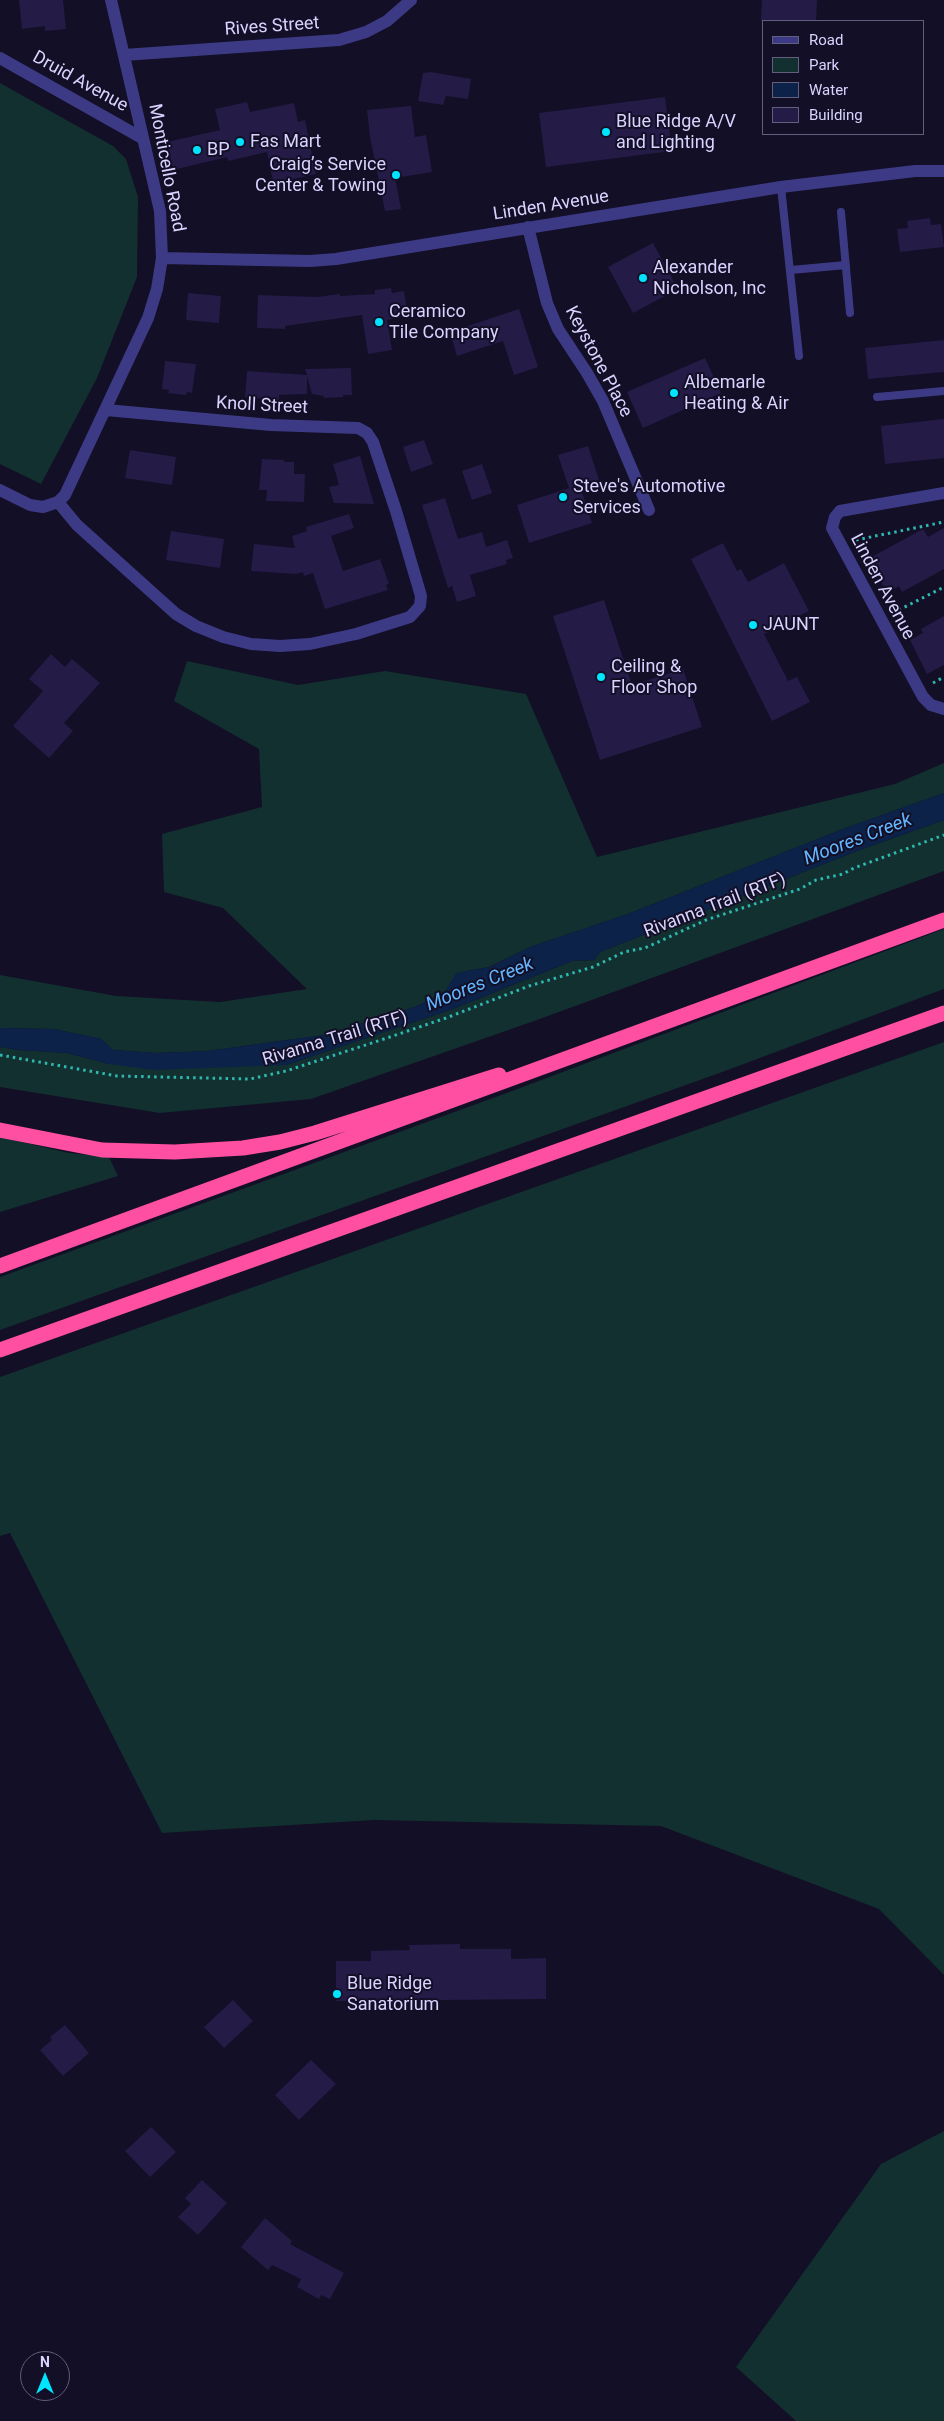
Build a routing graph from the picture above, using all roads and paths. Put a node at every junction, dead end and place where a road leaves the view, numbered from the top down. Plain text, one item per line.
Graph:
1 (111, 0) edge
2 (411, 0) edge
3 (124, 55) junction
4 (0, 58) edge
5 (142, 138) junction
6 (944, 171) edge
7 (781, 186) junction
8 (841, 212) dead end
9 (528, 227) junction
10 (162, 258) junction
11 (846, 265) junction
12 (790, 270) junction
13 (850, 314) dead end
14 (799, 356) dead end
15 (944, 391) edge
16 (877, 397) dead end
17 (106, 410) junction
18 (0, 490) edge
19 (944, 493) edge
20 (58, 502) junction
21 (649, 510) dead end
22 (944, 522) edge
23 (857, 549) dead end
24 (944, 587) edge
25 (886, 606) dead end
26 (891, 614) junction
27 (895, 622) dead end
28 (944, 677) edge
29 (928, 685) dead end
30 (944, 709) edge
31 (944, 835) edge
32 (944, 920) edge
33 (944, 1013) edge
34 (616, 1042) junction
35 (0, 1055) edge
36 (0, 1130) edge
37 (0, 1266) edge
38 (0, 1350) edge

1 - 3 street, Monticello Road
2 - 3 street, Rives Street
3 - 5 street, Monticello Road
4 - 5 street, Druid Avenue
5 - 10 street, Monticello Road
6 - 7 street, Linden Avenue
7 - 9 street, Linden Avenue
7 - 12 lane
8 - 11 lane
9 - 10 street, Linden Avenue
9 - 21 street, Keystone Place
10 - 17 street, Monticello Road
11 - 12 lane
11 - 13 lane
12 - 14 lane
15 - 16 lane
17 - 20 street, Monticello Road
17 - 20 street, Knoll Street
18 - 20 street
19 - 30 street, Linden Avenue
22 - 23 path
24 - 26 path
25 - 26 path
26 - 27 path
28 - 29 path
31 - 35 path, Rivanna Trail (RTF)
32 - 34 highway
33 - 38 highway
34 - 36 highway
34 - 37 highway

